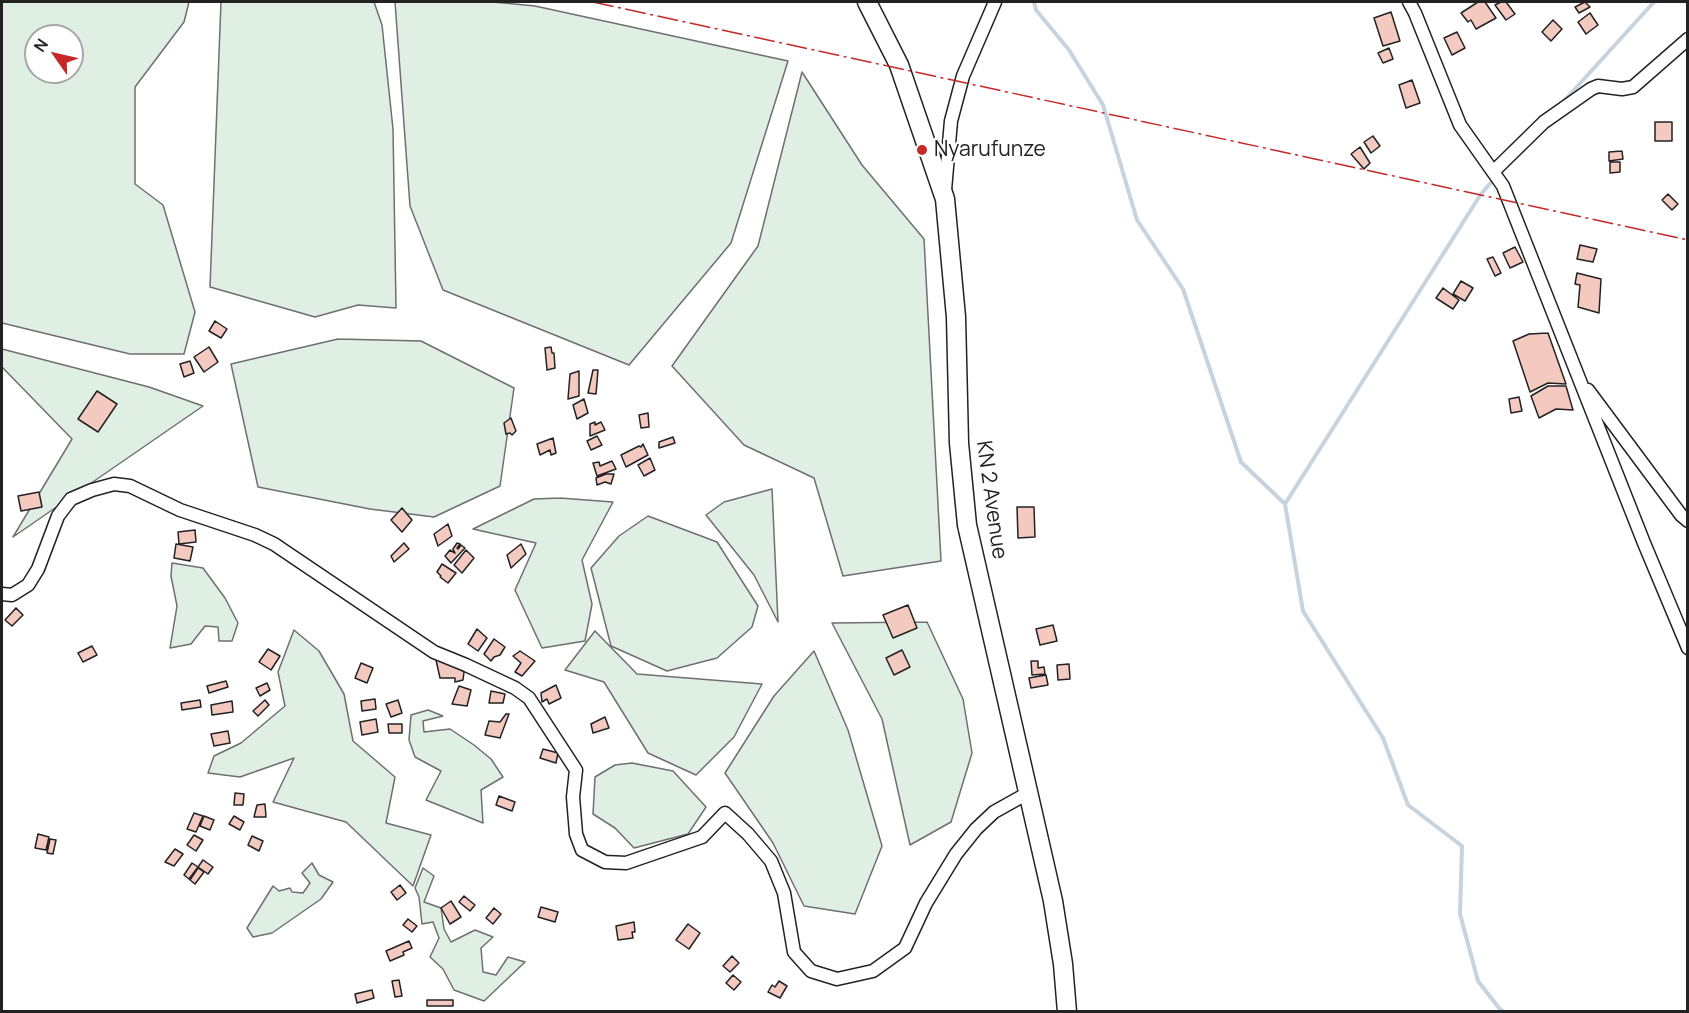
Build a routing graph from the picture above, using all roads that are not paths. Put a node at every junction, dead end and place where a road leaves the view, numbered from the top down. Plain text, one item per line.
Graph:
1 (867, 2) edge
2 (995, 2) edge
3 (1408, 2) edge
4 (1688, 39) edge
5 (1493, 171) junction
6 (945, 200) junction
7 (1578, 377) junction
8 (1688, 521) edge
9 (2, 594) edge
10 (1688, 648) edge
11 (1028, 793) junction
12 (1067, 1011) edge

1 - 6 main road, KN 2 Avenue
2 - 6 street
3 - 5 street
4 - 5 street
5 - 7 street
6 - 11 main road, KN 2 Avenue
7 - 8 street
7 - 10 street
9 - 11 street
11 - 12 main road, KN 2 Avenue

